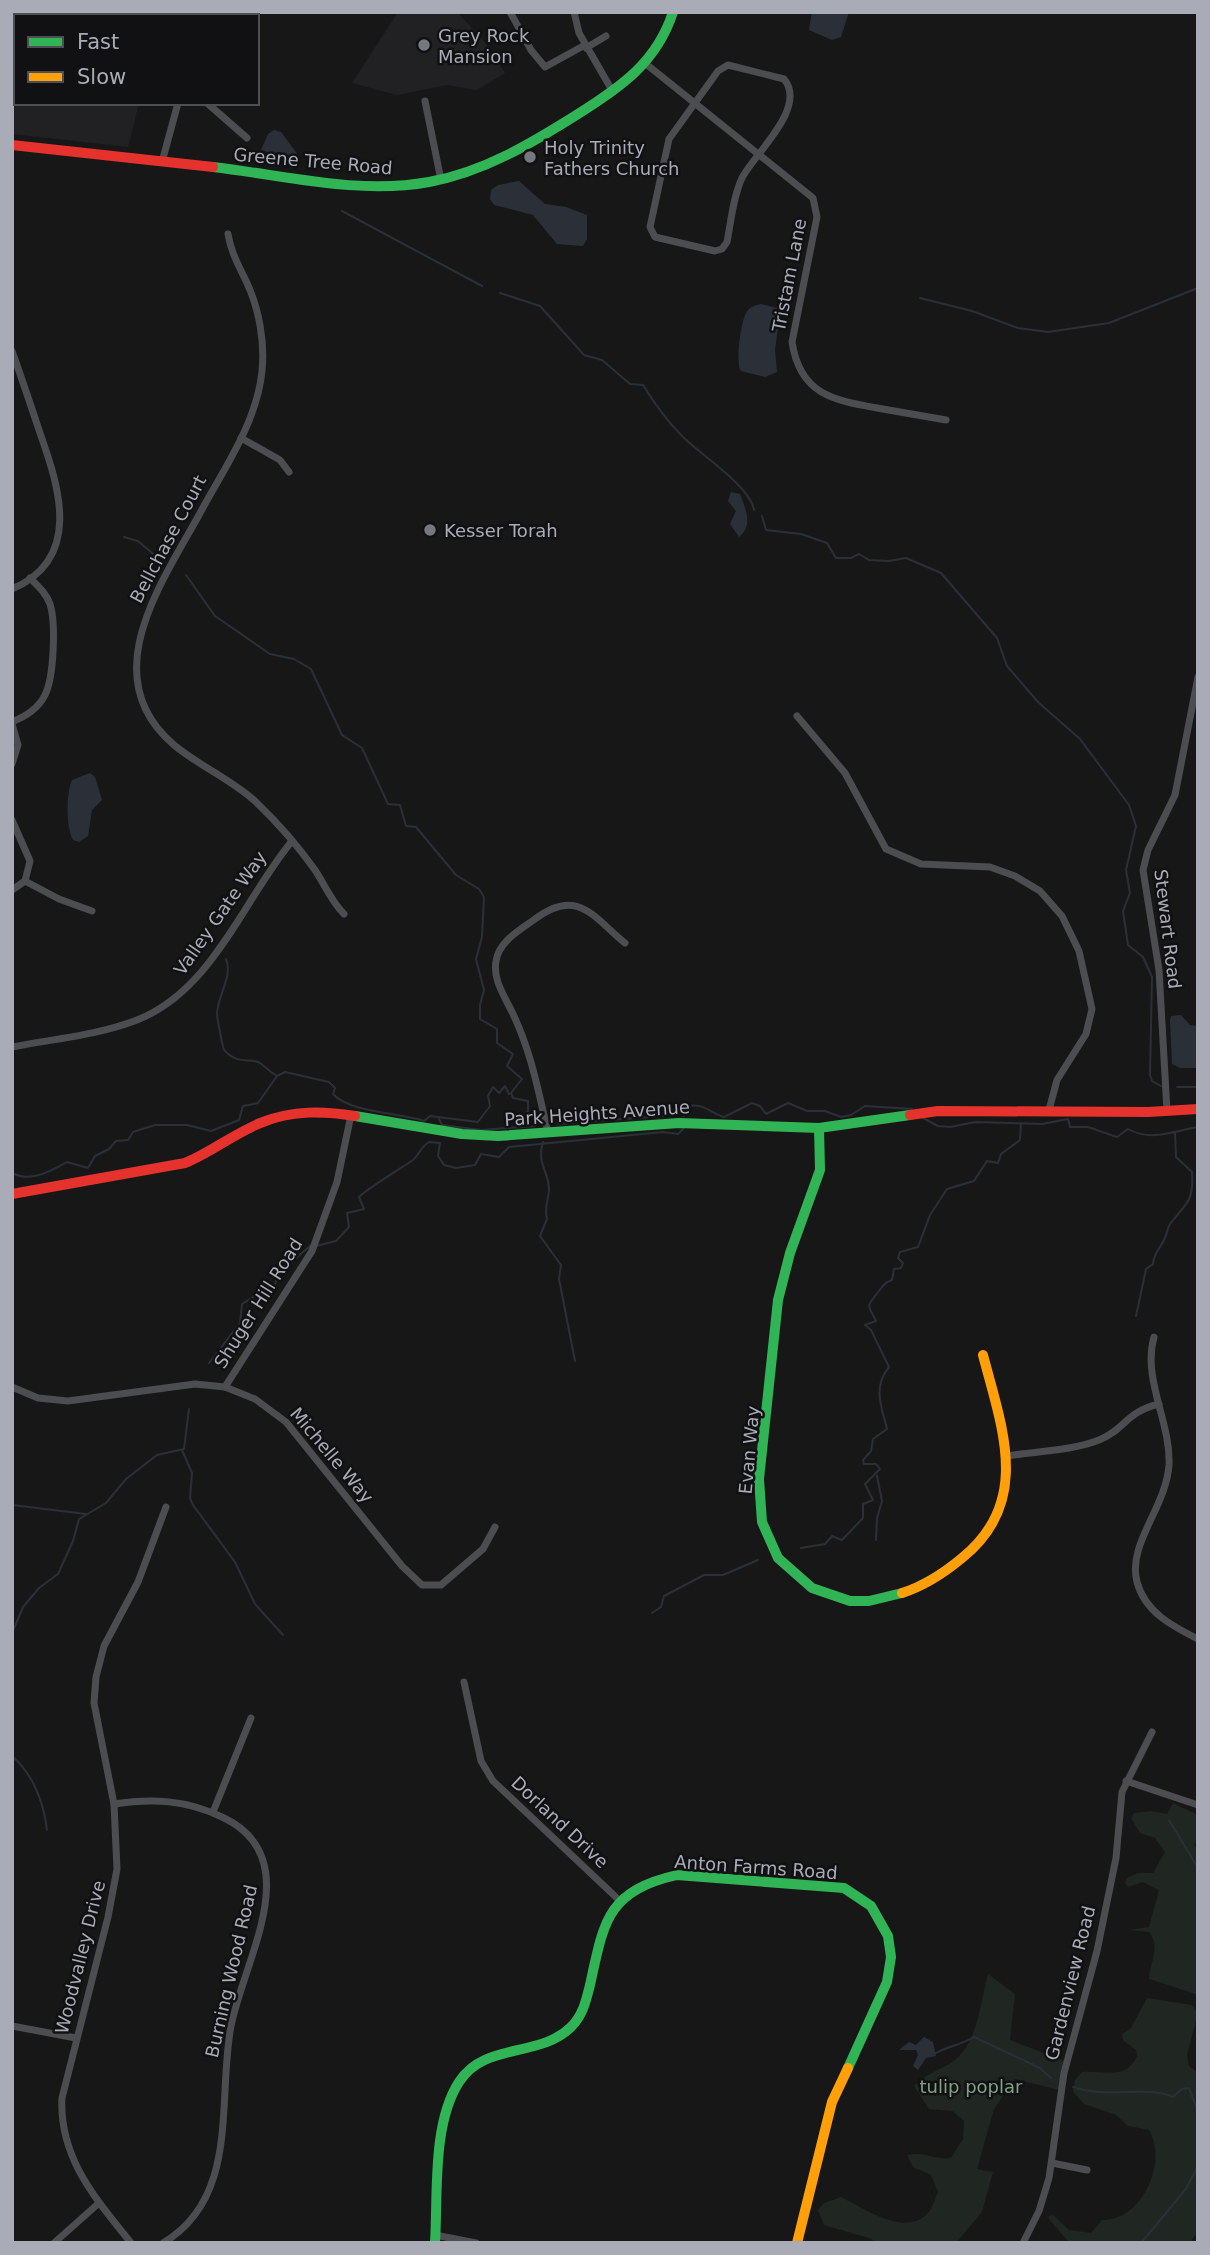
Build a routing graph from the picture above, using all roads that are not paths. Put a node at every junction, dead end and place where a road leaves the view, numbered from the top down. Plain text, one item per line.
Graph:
1 (510, 12) edge
2 (573, 12) edge
3 (673, 12) edge
4 (606, 36) dead end
5 (586, 47) junction
6 (646, 64) junction
7 (614, 92) junction
8 (425, 101) dead end
9 (694, 102) junction
10 (177, 105) edge
11 (209, 105) edge
12 (247, 138) dead end
13 (12, 145) edge
14 (760, 153) junction
15 (162, 162) junction
16 (441, 180) junction
17 (228, 234) dead end
18 (12, 351) edge
19 (946, 420) dead end
20 (241, 438) junction
21 (289, 472) dead end
22 (30, 578) junction
23 (12, 589) edge
24 (1198, 677) edge
25 (797, 716) dead end
26 (12, 723) edge
27 (12, 764) edge
28 (12, 820) edge
29 (292, 841) junction
30 (25, 881) junction
31 (12, 890) edge
32 (92, 911) dead end
33 (344, 914) dead end
34 (625, 943) dead end
35 (12, 1047) edge
36 (1198, 1109) edge
37 (1049, 1110) junction
38 (1167, 1111) junction
39 (351, 1115) junction
40 (819, 1128) junction
41 (548, 1133) junction
42 (12, 1194) edge
43 (1154, 1337) dead end
44 (983, 1355) dead end
45 (12, 1387) edge
46 (225, 1387) junction
47 (1159, 1404) junction
48 (1007, 1456) junction
49 (166, 1507) dead end
50 (495, 1527) dead end
51 (1198, 1639) edge
52 (464, 1682) dead end
53 (251, 1718) dead end
54 (1152, 1732) dead end
55 (1126, 1781) junction
56 (114, 1804) junction
57 (1198, 1805) edge
58 (213, 1812) junction
59 (619, 1900) junction
60 (12, 2025) edge
61 (76, 2038) junction
62 (1052, 2163) junction
63 (1087, 2170) dead end
64 (99, 2203) junction
65 (435, 2239) edge
66 (54, 2243) edge
67 (131, 2243) edge
68 (163, 2243) edge
69 (476, 2243) edge
70 (797, 2243) edge
71 (1023, 2243) edge

1 - 5 street
2 - 5 street
3 - 6 street, Greene Tree Road
4 - 5 street
5 - 7 street
6 - 7 street, Greene Tree Road
6 - 9 street, Tristam Lane
7 - 16 street, Greene Tree Road
8 - 16 street
9 - 14 street, Tristam Lane
9 - 14 street
9 - 14 street
10 - 15 street
11 - 12 street
13 - 15 street, Greene Tree Road
14 - 19 street, Tristam Lane
15 - 16 street, Greene Tree Road
17 - 20 street, Bellchase Court
18 - 22 street
20 - 21 street
20 - 29 street, Bellchase Court
22 - 23 street
22 - 26 street
24 - 38 street, Stewart Road
25 - 37 street
26 - 27 street
28 - 30 street
29 - 33 street, Bellchase Court
29 - 35 street, Valley Gate Way
30 - 31 street
30 - 32 street
34 - 41 street
36 - 38 street, Park Heights Avenue
37 - 38 street, Park Heights Avenue
37 - 40 street, Park Heights Avenue
39 - 41 street, Park Heights Avenue
39 - 42 street, Park Heights Avenue
39 - 46 street, Shuger Hill Road
40 - 41 street, Park Heights Avenue
40 - 48 street, Evan Way
43 - 47 street
44 - 48 street, Evan Way
45 - 46 street, Michelle Way
46 - 50 street, Michelle Way
47 - 48 street
47 - 51 street
49 - 56 street, Woodvalley Drive
52 - 59 street, Dorland Drive
53 - 58 street
54 - 55 street, Gardenview Road
55 - 57 street
55 - 62 street, Gardenview Road
56 - 58 street, Burning Wood Road
56 - 61 street, Woodvalley Drive
58 - 68 street, Burning Wood Road
59 - 65 street
59 - 70 street, Anton Farms Road
60 - 61 street
61 - 64 street, Woodvalley Drive
62 - 63 street
62 - 71 street, Gardenview Road
64 - 66 street
64 - 67 street, Woodvalley Drive
65 - 69 street

